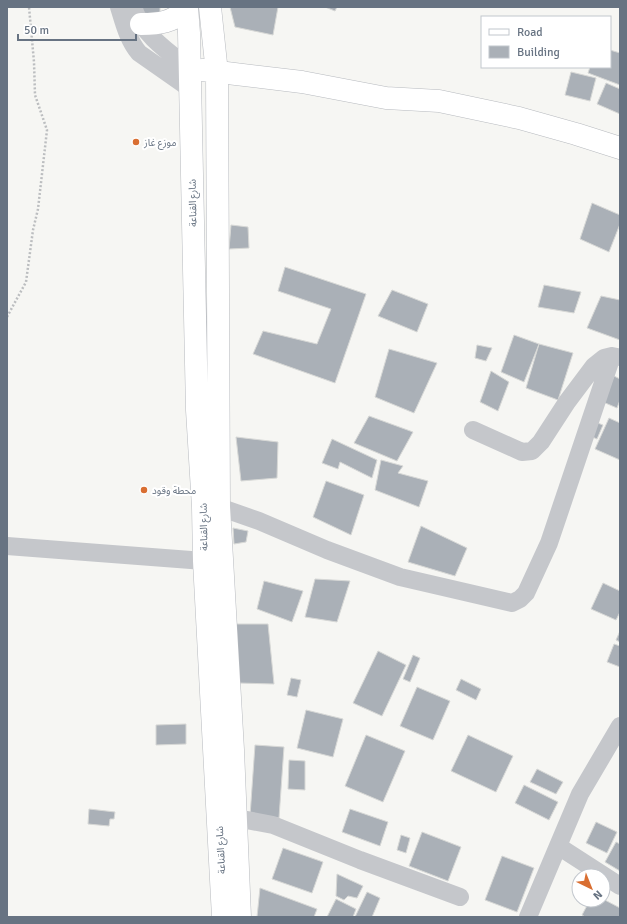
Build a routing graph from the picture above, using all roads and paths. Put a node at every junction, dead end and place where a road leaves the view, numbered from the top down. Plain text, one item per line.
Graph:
1 (29, 7) edge
2 (119, 7) edge
3 (210, 7) edge
4 (187, 9) edge
5 (137, 16) edge
6 (189, 78) junction
7 (217, 83) junction
8 (620, 148) edge
9 (7, 317) edge
10 (616, 357) edge
11 (473, 430) dead end
12 (219, 506) junction
13 (7, 546) edge
14 (204, 561) junction
15 (620, 726) edge
16 (236, 818) junction
17 (558, 846) junction
18 (620, 886) edge
19 (460, 896) dead end
20 (223, 917) edge
21 (240, 917) edge
22 (528, 917) edge

1 - 9 path
2 - 6 street
3 - 7 street, شارع القناعة
4 - 5 street
4 - 6 street, شارع القناعة
5 - 6 street
6 - 7 street
6 - 14 street, شارع القناعة
7 - 8 street
7 - 12 street, شارع القناعة
10 - 11 street
10 - 12 street
12 - 16 street, شارع القناعة
13 - 14 street
14 - 20 street, شارع القناعة
15 - 17 street
16 - 19 street
16 - 21 street, شارع القناعة
17 - 18 street
17 - 22 street

